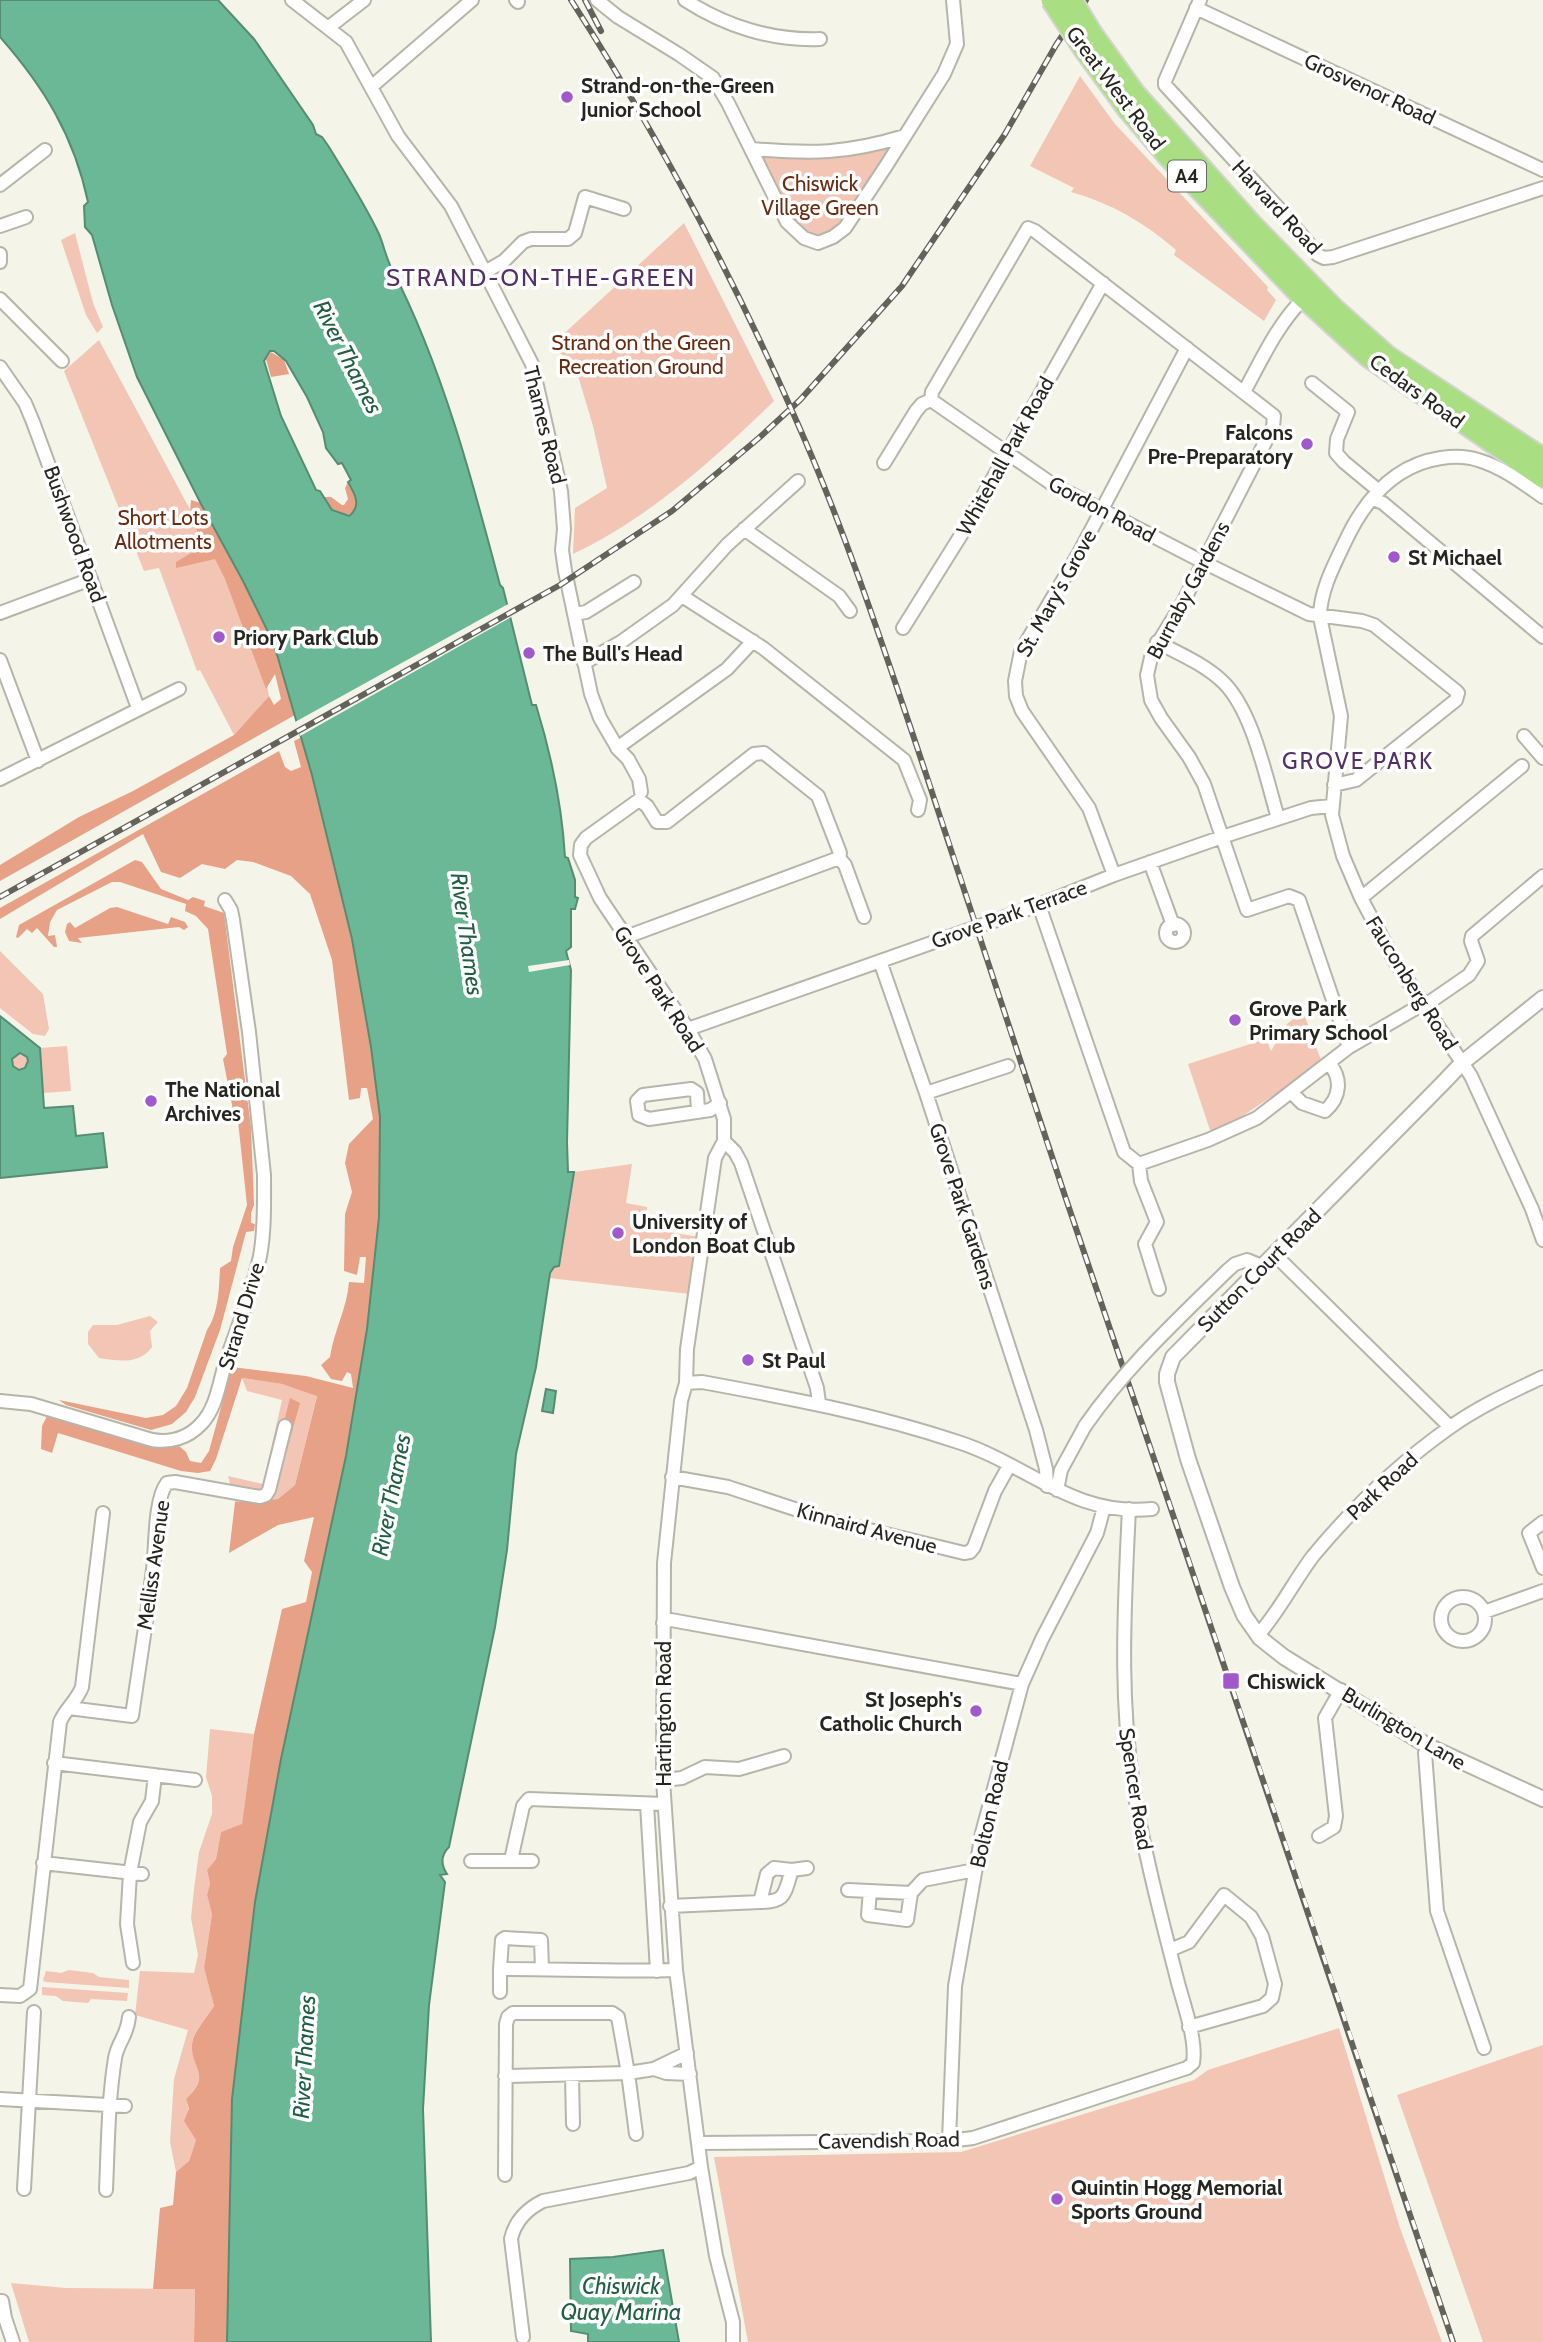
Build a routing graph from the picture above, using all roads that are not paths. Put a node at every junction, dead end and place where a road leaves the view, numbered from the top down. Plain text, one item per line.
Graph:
1 (292, 0) edge
2 (364, 0) edge
3 (472, 0) edge
4 (597, 0) edge
5 (685, 0) edge
6 (953, 0) edge
7 (1051, 0) edge
8 (1072, 0) edge
9 (1198, 4) edge
10 (329, 27) junction
11 (820, 39) dead end
12 (1088, 42) junction
13 (371, 87) junction
14 (905, 136) junction
15 (752, 149) junction
16 (45, 150) dead end
17 (1543, 170) edge
18 (0, 185) edge
19 (1543, 188) edge
20 (624, 209) dead end
21 (26, 217) dead end
22 (0, 226) edge
23 (0, 254) edge
24 (0, 262) edge
25 (485, 272) junction
26 (1103, 283) junction
27 (1303, 291) junction
28 (0, 299) edge
29 (1187, 348) junction
30 (62, 360) dead end
31 (0, 367) edge
32 (1312, 383) dead end
33 (1244, 392) junction
34 (931, 400) junction
35 (1007, 453) junction
36 (1543, 458) edge
37 (884, 463) dead end
38 (1543, 478) edge
39 (798, 481) dead end
40 (1376, 495) junction
41 (1543, 497) edge
42 (1102, 510) junction
43 (744, 529) junction
44 (1203, 562) junction
45 (91, 579) junction
46 (634, 582) dead end
47 (681, 596) junction
48 (850, 611) dead end
49 (0, 613) edge
50 (575, 614) junction
51 (1320, 617) junction
52 (903, 628) dead end
53 (1543, 637) edge
54 (752, 641) junction
55 (1157, 642) junction
56 (0, 660) edge
57 (584, 663) junction
58 (179, 688) dead end
59 (138, 708) junction
60 (1524, 736) dead end
61 (618, 748) junction
62 (1543, 758) edge
63 (38, 761) junction
64 (1522, 766) dead end
65 (0, 779) edge
66 (1334, 785) junction
67 (640, 796) junction
68 (1332, 806) junction
69 (918, 810) dead end
70 (1278, 818) junction
71 (1222, 837) junction
72 (839, 858) junction
73 (1150, 862) junction
74 (1114, 874) junction
75 (1543, 876) edge
76 (1361, 898) junction
77 (225, 900) dead end
78 (1039, 905) junction
79 (864, 917) dead end
80 (1173, 925) dead end
81 (626, 937) junction
82 (880, 961) junction
83 (1543, 999) edge
84 (1423, 1005) junction
85 (688, 1029) junction
86 (1349, 1047) junction
87 (1329, 1063) junction
88 (1462, 1063) junction
89 (1008, 1066) dead end
90 (1290, 1092) junction
91 (926, 1093) junction
92 (720, 1103) junction
93 (698, 1112) junction
94 (723, 1141) junction
95 (1139, 1164) junction
96 (1537, 1206) edge
97 (1543, 1240) edge
98 (1274, 1254) junction
99 (1262, 1266) junction
100 (1160, 1289) dead end
101 (1543, 1377) edge
102 (686, 1382) junction
103 (0, 1401) edge
104 (819, 1403) junction
105 (285, 1426) dead end
106 (1450, 1427) junction
107 (1041, 1453) junction
108 (1067, 1457) junction
109 (1009, 1466) junction
110 (672, 1477) junction
111 (1052, 1488) junction
112 (1104, 1507) junction
113 (1129, 1509) junction
114 (1152, 1509) dead end
115 (103, 1513) dead end
116 (1543, 1522) edge
117 (1543, 1568) edge
118 (1543, 1591) edge
119 (1484, 1612) dead end
120 (1244, 1615) joint
121 (663, 1623) junction
122 (1258, 1635) junction
123 (1023, 1684) junction
124 (1341, 1690) junction
125 (69, 1708) junction
126 (1428, 1746) junction
127 (784, 1756) dead end
128 (54, 1763) junction
129 (155, 1775) junction
130 (195, 1780) dead end
131 (663, 1780) junction
132 (1543, 1799) edge
133 (647, 1804) junction
134 (664, 1804) junction
135 (1319, 1836) dead end
136 (511, 1860) junction
137 (471, 1861) dead end
138 (532, 1861) dead end
139 (43, 1863) junction
140 (807, 1868) dead end
141 (792, 1870) junction
142 (975, 1871) junction
143 (136, 1873) junction
144 (849, 1890) dead end
145 (870, 1891) junction
146 (911, 1893) junction
147 (760, 1902) junction
148 (670, 1906) junction
149 (1170, 1950) junction
150 (133, 1963) dead end
151 (500, 1969) junction
152 (542, 1969) junction
153 (657, 1970) junction
154 (676, 1970) junction
155 (500, 1992) dead end
156 (0, 1995) edge
157 (34, 2012) dead end
158 (129, 2017) dead end
159 (1189, 2027) junction
160 (1484, 2049) dead end
161 (687, 2053) junction
162 (1193, 2063) joint
163 (654, 2069) junction
164 (628, 2073) junction
165 (690, 2074) junction
166 (572, 2075) junction
167 (505, 2076) junction
168 (0, 2099) edge
169 (30, 2101) junction
170 (108, 2105) junction
171 (125, 2106) dead end
172 (573, 2124) dead end
173 (636, 2134) dead end
174 (949, 2141) junction
175 (699, 2143) junction
176 (701, 2167) junction
177 (505, 2175) dead end
178 (24, 2189) dead end
179 (106, 2190) dead end
180 (0, 2301) edge
181 (523, 2337) dead end
182 (732, 2338) edge
183 (13, 2342) edge

1 - 10 street, Thames Road
2 - 10 street
3 - 13 street
4 - 15 street
5 - 11 street
6 - 14 street
7 - 12 highway, Great West Road / A4, bridge
8 - 12 highway, Great West Road / A4, bridge
9 - 17 street, Grosvenor Road
9 - 19 street, Harvard Road
10 - 13 street, Thames Road
12 - 27 highway, Great West Road / A4
13 - 25 street, Thames Road
14 - 15 street
14 - 15 street
16 - 18 street
20 - 25 street
21 - 22 street
23 - 24 street
25 - 50 street, Thames Road
26 - 29 street
26 - 34 street
26 - 35 street, Whitehall Park Road
27 - 33 street
27 - 36 highway, Cedars Road / A4
27 - 38 highway, Cedars Road / A4
28 - 30 street
29 - 33 street
29 - 42 street, St. Mary's Grove
31 - 45 street, Bushwood Road
32 - 40 street
33 - 44 street, Burnaby Gardens
34 - 35 street, Gordon Road
34 - 37 street
35 - 42 street, Gordon Road
35 - 52 street, Whitehall Park Road
39 - 43 street
40 - 41 street
40 - 51 street
40 - 53 street
42 - 44 street, Gordon Road
42 - 74 street, St. Mary's Grove
43 - 47 street
43 - 48 street
44 - 51 street, Gordon Road
44 - 55 street, Burnaby Gardens
45 - 49 street
45 - 59 street, Bushwood Road
46 - 50 street
47 - 54 street
47 - 57 street
50 - 57 street, Thames Road
51 - 66 street, Fauconberg Road
51 - 66 street, Gordon Road
54 - 61 street
54 - 69 street
55 - 70 street
55 - 71 street, Burnaby Gardens
56 - 63 street
57 - 61 street, Thames Road
58 - 59 street
59 - 63 street
60 - 62 street
61 - 67 street, Thames Road
63 - 65 street
64 - 76 street
66 - 68 street, Fauconberg Road
67 - 72 street
67 - 81 street, Grove Park Road
68 - 70 street, Grove Park Terrace
68 - 76 street, Fauconberg Road
70 - 71 street, Grove Park Terrace
71 - 73 street, Grove Park Terrace
71 - 86 street, Burnaby Gardens
72 - 79 street
72 - 81 street
73 - 74 street, Grove Park Terrace
73 - 80 street
74 - 78 street, Grove Park Terrace
75 - 84 street
76 - 84 street, Fauconberg Road
77 - 103 street, Strand Drive
78 - 82 street, Grove Park Terrace
78 - 95 street
81 - 85 street, Grove Park Road
82 - 85 street, Grove Park Terrace
82 - 91 street, Grove Park Gardens
83 - 88 street, Sutton Court Road
84 - 86 street
84 - 88 street, Fauconberg Road
85 - 92 street, Grove Park Road
86 - 87 street
87 - 90 street
87 - 90 street
88 - 96 street, Fauconberg Road
88 - 98 street, Sutton Court Road
89 - 91 street
90 - 95 street
91 - 107 street, Grove Park Gardens
92 - 93 street
92 - 94 street, Grove Park Road
93 - 93 street
94 - 102 street, Hartington Road
94 - 104 street
95 - 100 street
96 - 97 street, Fauconberg Road
98 - 99 street, Sutton Court Road
98 - 106 street
99 - 108 street, bridge
99 - 120 street, Sutton Court Road
101 - 106 street, Park Road
102 - 104 street
102 - 110 street, Hartington Road
104 - 109 street
105 - 125 street, Melliss Avenue
106 - 122 street, Park Road
107 - 108 street
107 - 111 street, Grove Park Gardens
108 - 111 street
109 - 110 street, Kinnaird Avenue
109 - 111 street
110 - 121 street, Hartington Road
111 - 112 street
112 - 113 street
112 - 123 street, Bolton Road
113 - 114 street
113 - 149 street, Spencer Road
115 - 125 street
116 - 117 street
118 - 119 street
120 - 122 street, Burlington Lane
121 - 123 street
121 - 131 street, Hartington Road
122 - 124 street, Burlington Lane
123 - 142 street, Bolton Road
124 - 126 street, Burlington Lane
124 - 135 street
125 - 128 street
126 - 132 street, Burlington Lane
126 - 160 street
127 - 131 street
128 - 129 street
128 - 139 street
129 - 130 street
129 - 143 street
131 - 134 street, Hartington Road
133 - 134 street
133 - 136 street
133 - 153 street
134 - 148 street, Hartington Road
136 - 137 street
136 - 138 street
139 - 143 street
139 - 156 street
140 - 141 street
141 - 147 street
141 - 147 street
142 - 146 street
142 - 174 street, Bolton Road
143 - 150 street
144 - 145 street
145 - 146 street
145 - 146 street
147 - 148 street
148 - 154 street, Hartington Road
149 - 159 street, Spencer Road
149 - 159 street
151 - 152 street
151 - 152 street
151 - 155 street
152 - 153 street
153 - 154 street
154 - 161 street, Hartington Road
157 - 169 street
158 - 170 street
159 - 162 street, Spencer Road
161 - 163 street
161 - 165 street, Hartington Road
162 - 174 street, Cavendish Road
163 - 164 street
163 - 165 street
164 - 166 street
164 - 167 street
164 - 173 street
165 - 175 street, Hartington Road
166 - 167 street
166 - 172 street
167 - 177 street
168 - 169 street
169 - 170 street
169 - 178 street
170 - 171 street
170 - 179 street
174 - 175 street, Cavendish Road
175 - 176 street, Hartington Road
176 - 181 street
176 - 182 street, Hartington Road
180 - 183 street

